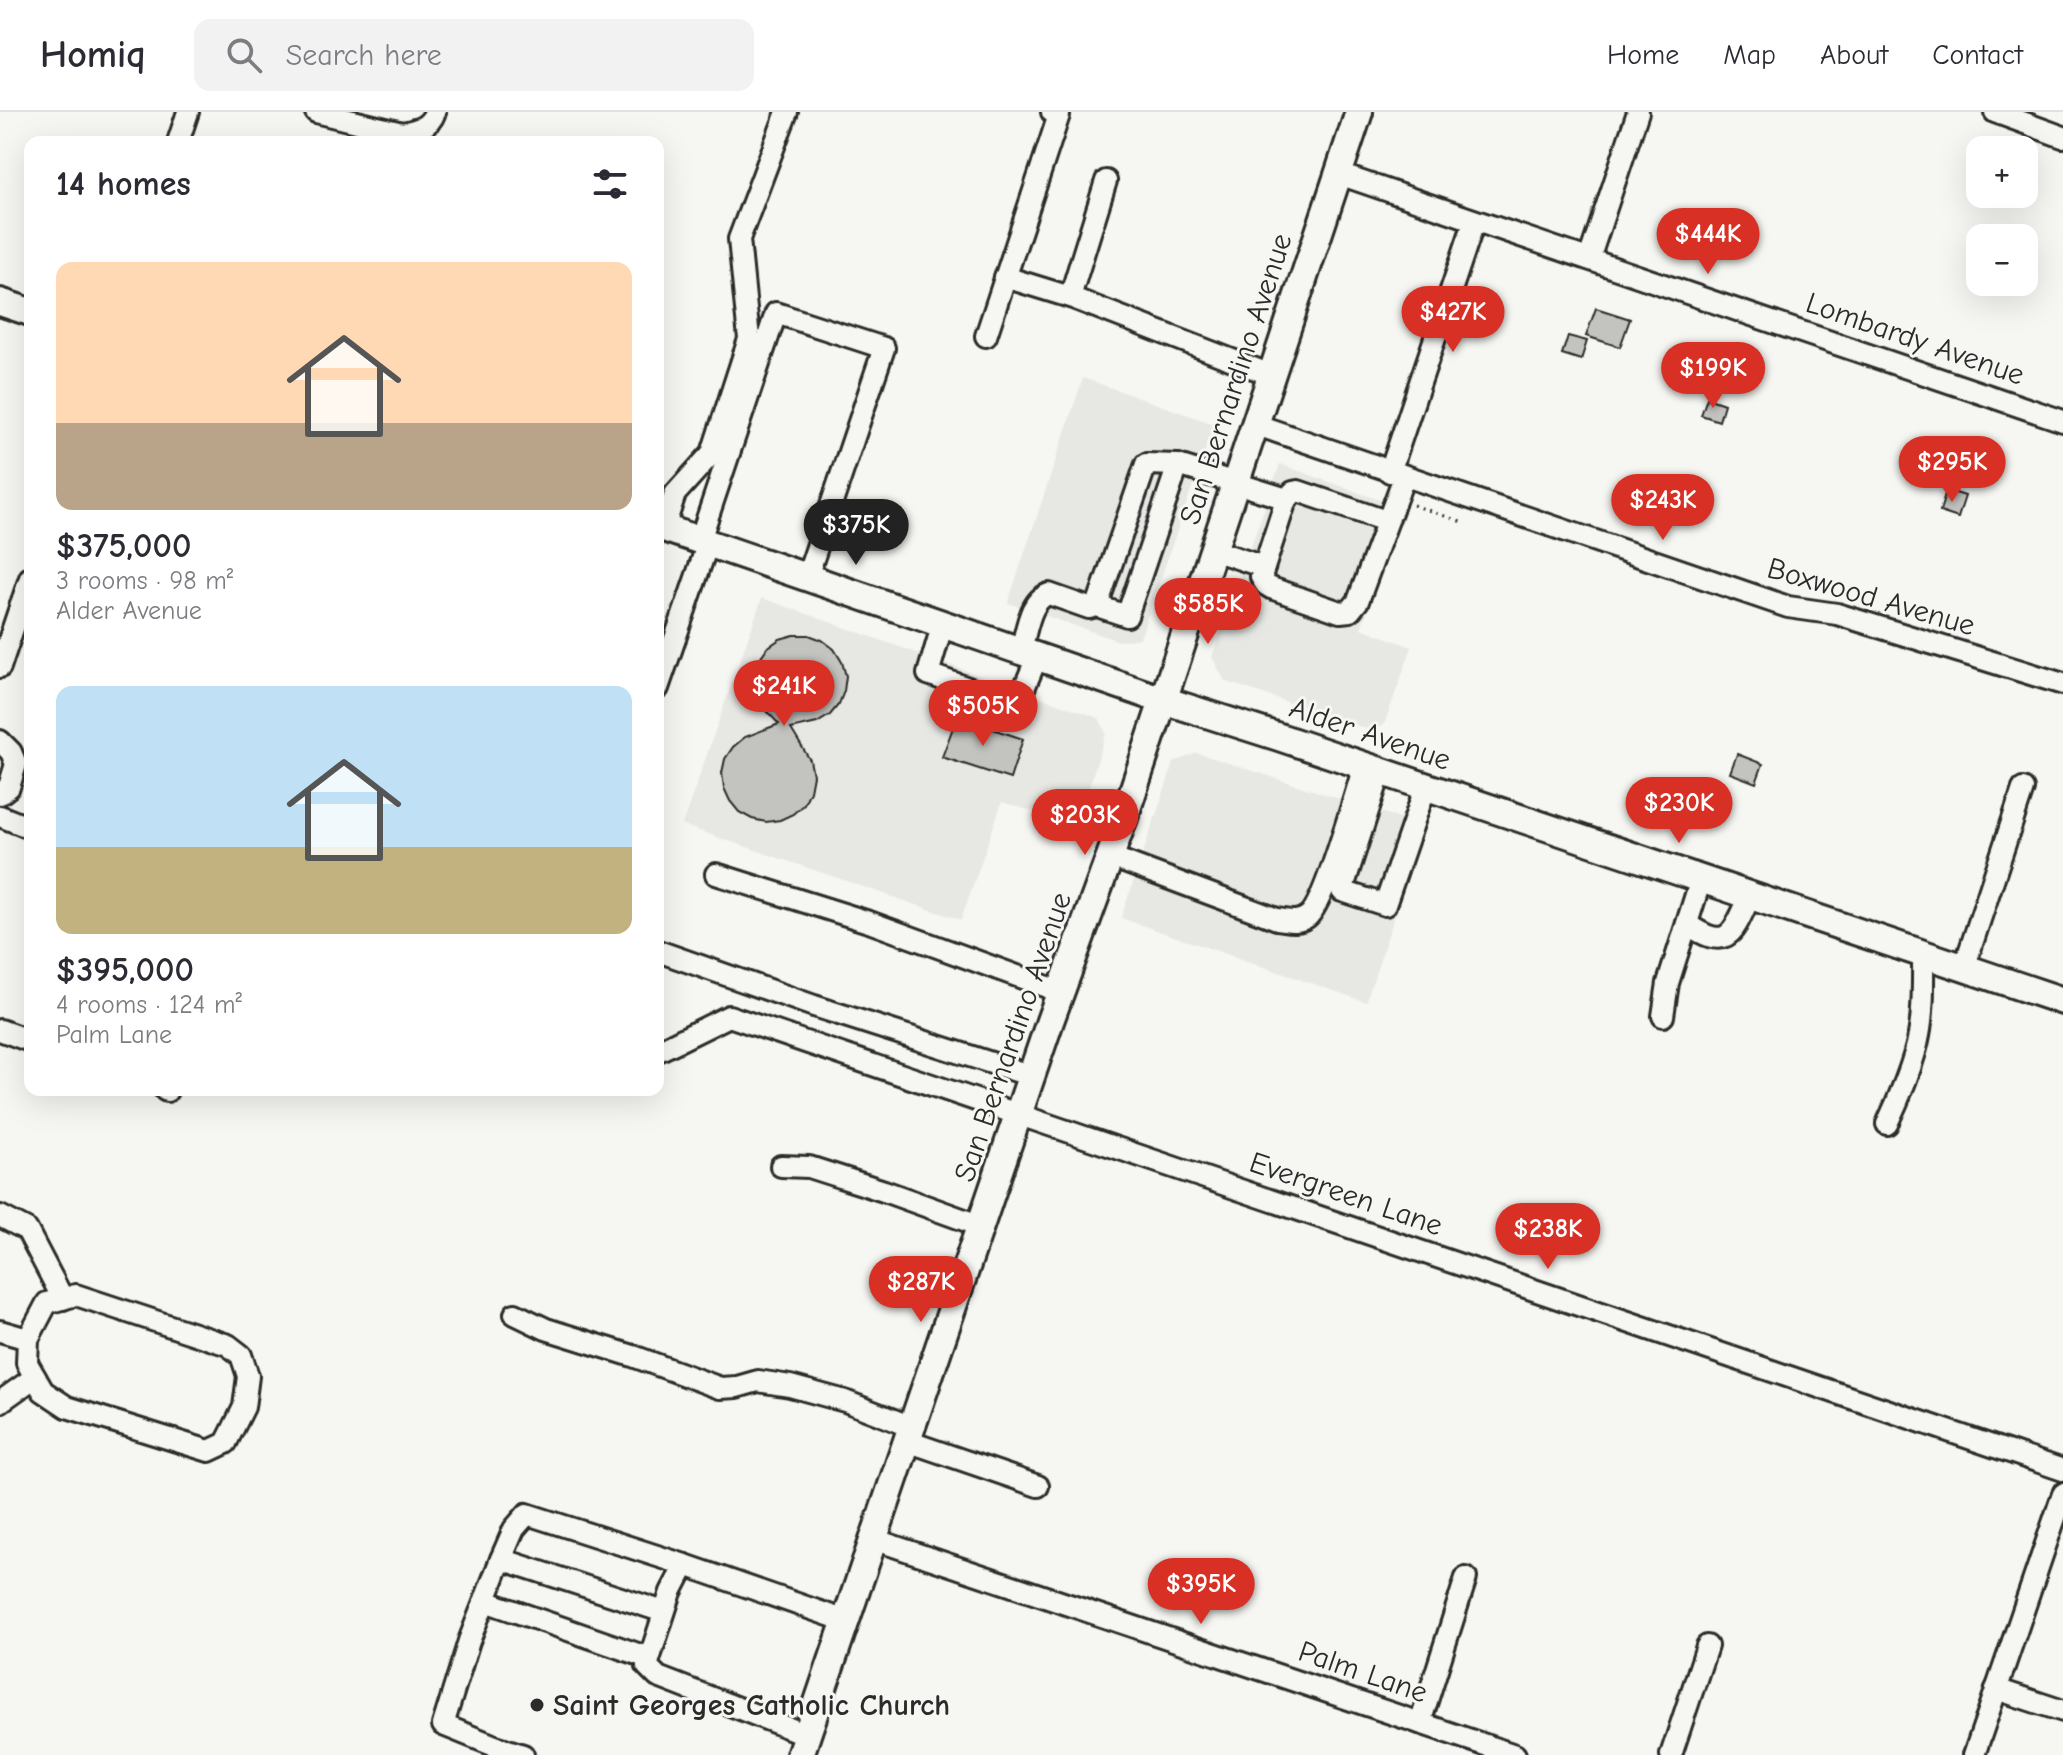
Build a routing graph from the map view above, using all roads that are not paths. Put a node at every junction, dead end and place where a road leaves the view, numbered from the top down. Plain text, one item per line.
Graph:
1 (188, 112) edge
2 (316, 112) edge
3 (435, 112) edge
4 (787, 112) edge
5 (1052, 112) edge
6 (1359, 112) edge
7 (1638, 112) edge
8 (1995, 112) edge
9 (180, 136) edge
10 (2063, 137) edge
11 (1339, 174) junction
12 (1106, 181) dead end
13 (1474, 222) junction
14 (1589, 259) junction
15 (1005, 277) junction
16 (1070, 297) junction
17 (0, 302) edge
18 (24, 310) edge
19 (986, 336) dead end
20 (1271, 375) junction
21 (2063, 421) edge
22 (1254, 424) junction
23 (1178, 465) junction
24 (1397, 474) junction
25 (1235, 484) junction
26 (1287, 499) junction
27 (664, 520) edge
28 (1386, 521) junction
29 (664, 528) edge
30 (704, 542) junction
31 (1213, 550) junction
32 (1264, 567) junction
33 (807, 577) junction
34 (1097, 606) junction
35 (24, 610) edge
36 (943, 623) junction
37 (1030, 652) junction
38 (0, 667) edge
39 (664, 669) edge
40 (2063, 684) edge
41 (1163, 700) junction
42 (0, 741) edge
43 (1373, 769) junction
44 (1426, 786) junction
45 (2023, 789) dead end
46 (0, 794) edge
47 (0, 816) edge
48 (24, 826) edge
49 (1111, 857) junction
50 (716, 874) dead end
51 (1701, 879) junction
52 (1750, 896) junction
53 (1687, 924) junction
54 (664, 953) edge
55 (1923, 954) junction
56 (1964, 968) junction
57 (1061, 992) junction
58 (2063, 1001) edge
59 (1663, 1016) dead end
60 (0, 1030) edge
61 (24, 1039) edge
62 (664, 1048) edge
63 (1032, 1076) junction
64 (1019, 1115) junction
65 (1887, 1124) dead end
66 (781, 1166) dead end
67 (0, 1216) edge
68 (981, 1226) junction
69 (63, 1299) junction
70 (515, 1314) dead end
71 (0, 1331) edge
72 (28, 1339) junction
73 (35, 1377) junction
74 (0, 1402) edge
75 (909, 1434) junction
76 (2063, 1470) edge
77 (1038, 1486) dead end
78 (2063, 1494) edge
79 (873, 1539) junction
80 (501, 1559) junction
81 (685, 1565) junction
82 (1466, 1578) dead end
83 (486, 1599) junction
84 (664, 1612) junction
85 (846, 1621) junction
86 (1707, 1646) dead end
87 (649, 1658) junction
88 (1996, 1689) junction
89 (2063, 1711) edge
90 (1420, 1723) junction
91 (804, 1745) edge
92 (523, 1755) edge
93 (1515, 1755) edge
94 (1671, 1755) edge
95 (1974, 1755) edge

1 - 9 street
2 - 3 street
4 - 27 street
5 - 15 street
6 - 11 main road, San Bernardino Avenue
7 - 14 street
8 - 10 street
11 - 13 street, Lombardy Avenue
11 - 20 main road, San Bernardino Avenue
12 - 16 street
13 - 14 street, Lombardy Avenue
13 - 24 street
14 - 21 street, Lombardy Avenue
15 - 16 street
15 - 19 street
16 - 20 street
17 - 18 main road
20 - 22 main road, San Bernardino Avenue
22 - 24 street, Boxwood Avenue
22 - 25 main road, San Bernardino Avenue
23 - 25 street
23 - 34 street
23 - 34 street
24 - 28 street
24 - 40 street, Boxwood Avenue
25 - 26 street
25 - 31 main road, San Bernardino Avenue
26 - 28 street
26 - 32 street
28 - 32 street
29 - 30 main road, Alder Avenue
30 - 33 main road, Alder Avenue
30 - 33 street
30 - 39 street
31 - 32 street
31 - 41 main road, San Bernardino Avenue
33 - 36 main road, Alder Avenue
34 - 37 street
35 - 38 street
36 - 37 main road, Alder Avenue
36 - 37 street
37 - 41 main road, Alder Avenue
41 - 43 main road, Alder Avenue
41 - 49 main road, San Bernardino Avenue
42 - 46 street
43 - 44 main road, Alder Avenue
43 - 44 street
43 - 49 street
44 - 51 main road, Alder Avenue
45 - 56 street
47 - 48 street
49 - 57 main road, San Bernardino Avenue
50 - 57 street
51 - 52 main road, Alder Avenue
51 - 53 street
52 - 53 street
52 - 55 main road, Alder Avenue
53 - 59 street
54 - 63 street
55 - 56 main road, Alder Avenue
55 - 65 street
56 - 58 main road, Alder Avenue
57 - 63 main road, San Bernardino Avenue
60 - 61 street
62 - 64 street, Evergreen Lane
63 - 64 main road, San Bernardino Avenue
64 - 68 main road, San Bernardino Avenue
64 - 76 street, Evergreen Lane
66 - 68 street
67 - 69 street
68 - 75 main road, San Bernardino Avenue
69 - 72 street
69 - 73 street
70 - 75 street
71 - 72 street
72 - 73 street
73 - 74 street
75 - 77 street
75 - 79 main road, San Bernardino Avenue
78 - 88 street
79 - 85 main road, San Bernardino Avenue
79 - 90 street, Palm Lane
80 - 81 street
80 - 83 street
80 - 84 street
81 - 84 street
81 - 85 street
82 - 90 street
83 - 87 street
83 - 92 street
84 - 87 street
85 - 91 main road, San Bernardino Avenue
86 - 94 street
87 - 91 street
88 - 89 street
88 - 95 street
90 - 93 street, Palm Lane

